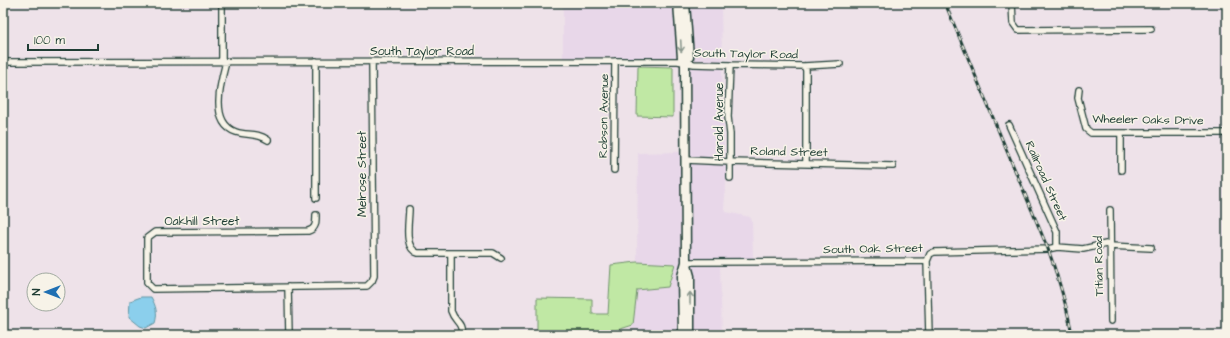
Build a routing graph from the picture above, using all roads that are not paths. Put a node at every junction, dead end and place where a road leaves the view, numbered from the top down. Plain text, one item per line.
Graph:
1 (222, 3) edge
2 (678, 3) edge
3 (685, 3) edge
4 (1012, 3) edge
5 (1151, 29) dead end
6 (615, 61) junction
7 (3, 62) edge
8 (224, 62) junction
9 (316, 62) junction
10 (372, 62) junction
11 (685, 63) junction
12 (840, 64) dead end
13 (730, 65) junction
14 (804, 66) junction
15 (1079, 90) dead end
16 (1009, 125) dead end
17 (1121, 133) junction
18 (1227, 133) edge
19 (268, 140) dead end
20 (686, 160) junction
21 (730, 162) junction
22 (806, 163) junction
23 (893, 166) dead end
24 (614, 170) dead end
25 (1121, 170) dead end
26 (730, 178) dead end
27 (316, 198) dead end
28 (409, 209) dead end
29 (1110, 210) dead end
30 (316, 215) dead end
31 (1109, 246) junction
32 (1057, 247) junction
33 (1151, 248) dead end
34 (451, 253) junction
35 (501, 258) dead end
36 (928, 261) junction
37 (686, 262) junction
38 (370, 284) joint
39 (288, 287) junction
40 (1111, 322) dead end
41 (289, 335) edge
42 (462, 335) edge
43 (683, 335) edge
44 (690, 335) edge
45 (929, 335) edge

1 - 8 street
2 -> 11 main road
3 - 11 main road
4 - 5 street
6 - 10 street, South Taylor Road
6 - 11 street, South Taylor Road
6 - 24 street, Robson Avenue
7 - 8 street, South Taylor Road
8 - 9 street, South Taylor Road
8 - 19 street
9 - 10 street, South Taylor Road
9 - 27 street
10 - 38 street, Melrose Street
11 - 13 street, South Taylor Road
11 - 20 main road
12 - 14 street, South Taylor Road
13 - 14 street, South Taylor Road
13 - 21 street, Harold Avenue
14 - 22 street
15 - 17 street, Wheeler Oaks Drive
16 - 32 street, Railroad Street
17 - 18 street, Wheeler Oaks Drive
17 - 25 street
20 - 21 street, Roland Street
20 - 37 main road
21 - 22 street, Roland Street
21 - 26 street, Harold Avenue
22 - 23 street, Roland Street
28 - 34 street
29 - 31 street, Titian Road
30 - 39 street, Oakhill Street
31 - 32 street, South Oak Street
31 - 33 street, South Oak Street
31 - 40 street, Titian Road
32 - 36 street, South Oak Street
34 - 35 street
34 - 42 street
36 - 37 street, South Oak Street
36 - 45 street
37 - 43 main road
44 -> 37 main road
38 - 39 street, Oakhill Street
39 - 41 street

